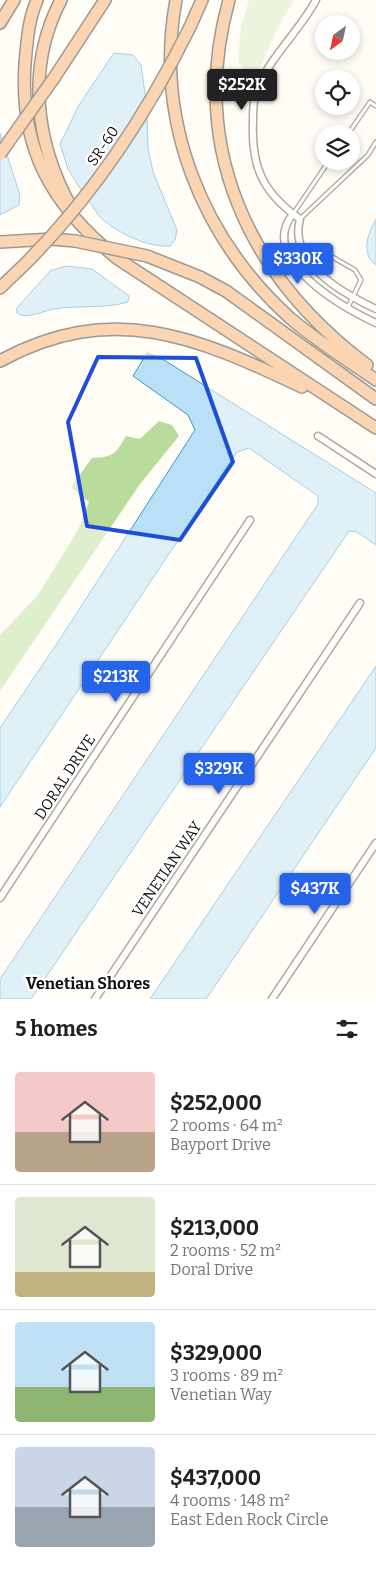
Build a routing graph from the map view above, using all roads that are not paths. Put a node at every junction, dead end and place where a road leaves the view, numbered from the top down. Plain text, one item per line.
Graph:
1 (14, 0) edge
2 (37, 0) edge
3 (61, 0) edge
4 (105, 0) edge
5 (176, 0) edge
6 (202, 0) edge
7 (229, 0) edge
8 (316, 0) edge
9 (0, 23) edge
10 (376, 106) edge
11 (354, 125) edge
12 (376, 142) edge
13 (0, 154) edge
14 (323, 170) edge
15 (293, 214) junction
16 (300, 219) junction
17 (88, 234) junction
18 (0, 242) edge
19 (329, 255) dead end
20 (0, 288) edge
21 (355, 297) junction
22 (348, 308) junction
23 (376, 309) edge
24 (376, 323) edge
25 (0, 361) edge
26 (376, 372) edge
27 (376, 380) edge
28 (376, 399) edge
29 (339, 404) junction
30 (376, 428) edge
31 (318, 436) dead end
32 (376, 474) edge
33 (250, 520) dead end
34 (360, 603) dead end
35 (376, 842) edge
36 (0, 898) edge
37 (95, 999) edge
38 (272, 999) edge

1 - 9 highway
2 - 17 highway
3 - 17 highway
4 - 13 highway, bridge
5 - 27 highway
6 - 20 highway, SR-60 / SR-60, bridge
7 - 26 highway
8 - 15 street
10 - 11 lane
12 - 16 lane
14 - 15 lane
15 - 16 street
15 - 22 street
16 - 21 street
17 - 29 highway
18 - 28 highway, bridge
19 - 21 lane
21 - 22 lane
21 - 23 street
22 - 24 street
25 - 29 highway
29 - 30 highway
31 - 32 street
33 - 36 street, DORAL DRIVE
34 - 37 street, VENETIAN WAY
35 - 38 street

